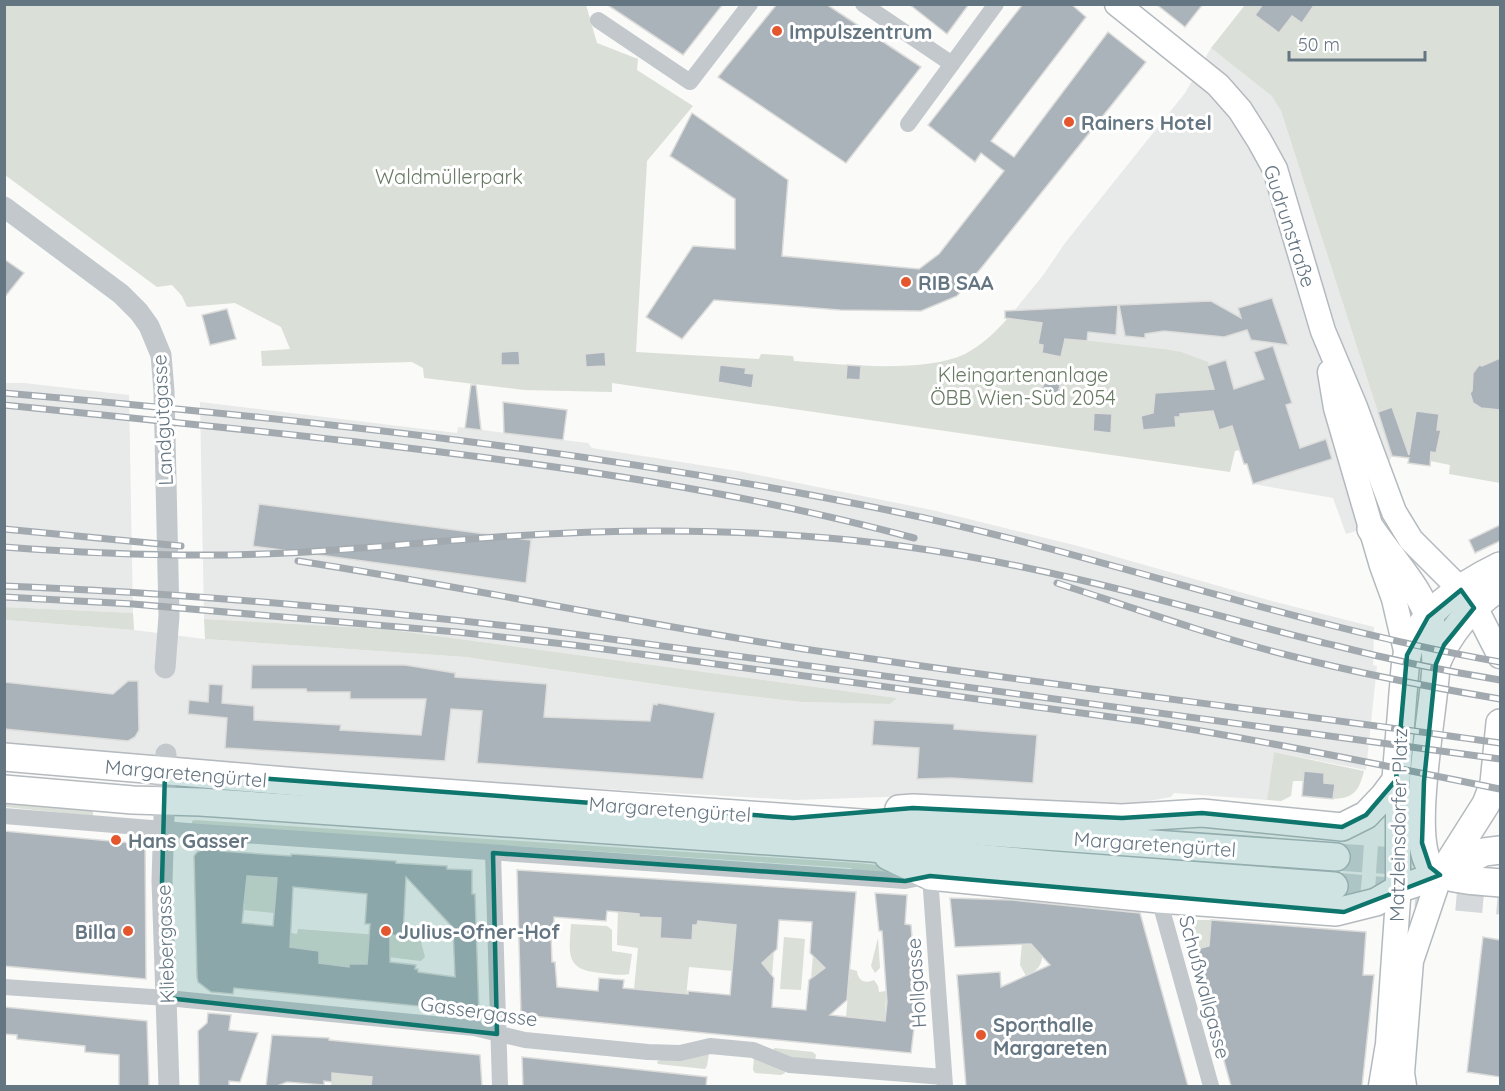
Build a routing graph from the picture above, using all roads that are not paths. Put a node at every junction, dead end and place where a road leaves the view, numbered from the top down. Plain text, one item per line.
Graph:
1 (750, 4) edge
2 (863, 4) edge
3 (996, 4) edge
4 (1117, 4) edge
5 (598, 20) dead end
6 (952, 64) junction
7 (908, 124) dead end
8 (4, 207) edge
9 (1323, 331) junction
10 (1371, 529) junction
11 (1500, 566) edge
12 (1500, 587) edge
13 (1468, 599) junction
14 (1428, 617) junction
15 (1407, 655) junction
16 (1500, 656) edge
17 (1436, 664) junction
18 (165, 668) dead end
19 (1500, 723) edge
20 (4, 757) edge
21 (166, 763) junction
22 (1396, 780) junction
23 (4, 789) edge
24 (165, 801) junction
25 (1493, 812) edge
26 (4, 816) edge
27 (793, 818) junction
28 (164, 830) junction
29 (872, 848) junction
30 (1500, 850) edge
31 (493, 853) junction
32 (1336, 857) tunnel mouth
33 (1440, 875) junction
34 (930, 876) junction
35 (1500, 883) edge
36 (1334, 886) tunnel mouth
37 (1398, 889) junction
38 (1159, 898) junction
39 (4, 987) edge
40 (167, 998) junction
41 (497, 1034) junction
42 (944, 1082) edge
43 (169, 1086) edge
44 (500, 1086) edge
45 (1211, 1086) edge
46 (1381, 1086) edge
47 (1404, 1086) edge

1 - 5 street
2 - 6 street
3 - 6 street
4 - 9 main road, Gudrunstraße
6 - 7 street
8 - 18 street, Landgutgasse
9 - 10 main road, Gudrunstraße
9 - 13 main road, Gudrunstraße
10 - 14 main road
10 - 15 main road, Gudrunstraße
11 - 13 main road
12 - 13 main road
13 - 14 main road, Matzleinsdorfer Platz
13 - 16 main road
13 - 17 main road
14 - 15 main road, Matzleinsdorfer Platz
14 - 17 main road
15 - 22 main road, Matzleinsdorfer Platz
17 - 33 main road
19 - 25 main road, Matzleinsdorfer Platz
20 - 21 main road, Margaretengürtel
21 - 24 street
21 - 27 main road, Margaretengürtel
22 - 27 main road
22 - 37 main road, Matzleinsdorfer Platz
23 - 24 main road, Margaretengürtel
24 - 28 street, Kliebergasse
24 - 29 main road, Margaretengürtel
25 - 33 main road, Matzleinsdorfer Platz
26 - 28 street
27 - 32 main road, Margaretengürtel
28 - 31 street
28 - 40 street, Kliebergasse
29 - 34 main road
29 - 36 main road, Margaretengürtel
30 - 33 main road
31 - 34 street
31 - 41 street
33 - 35 main road
33 - 37 main road
33 - 47 main road, Matzleinsdorfer Platz
34 - 38 main road
34 - 42 street, Hollgasse
37 - 38 main road
37 - 46 main road, Matzleinsdorfer Platz
38 - 45 street, Schußwallgasse
39 - 40 street, Gassergasse
40 - 41 street, Gassergasse
40 - 43 street, Kliebergasse
41 - 42 street, Gassergasse
41 - 44 street

